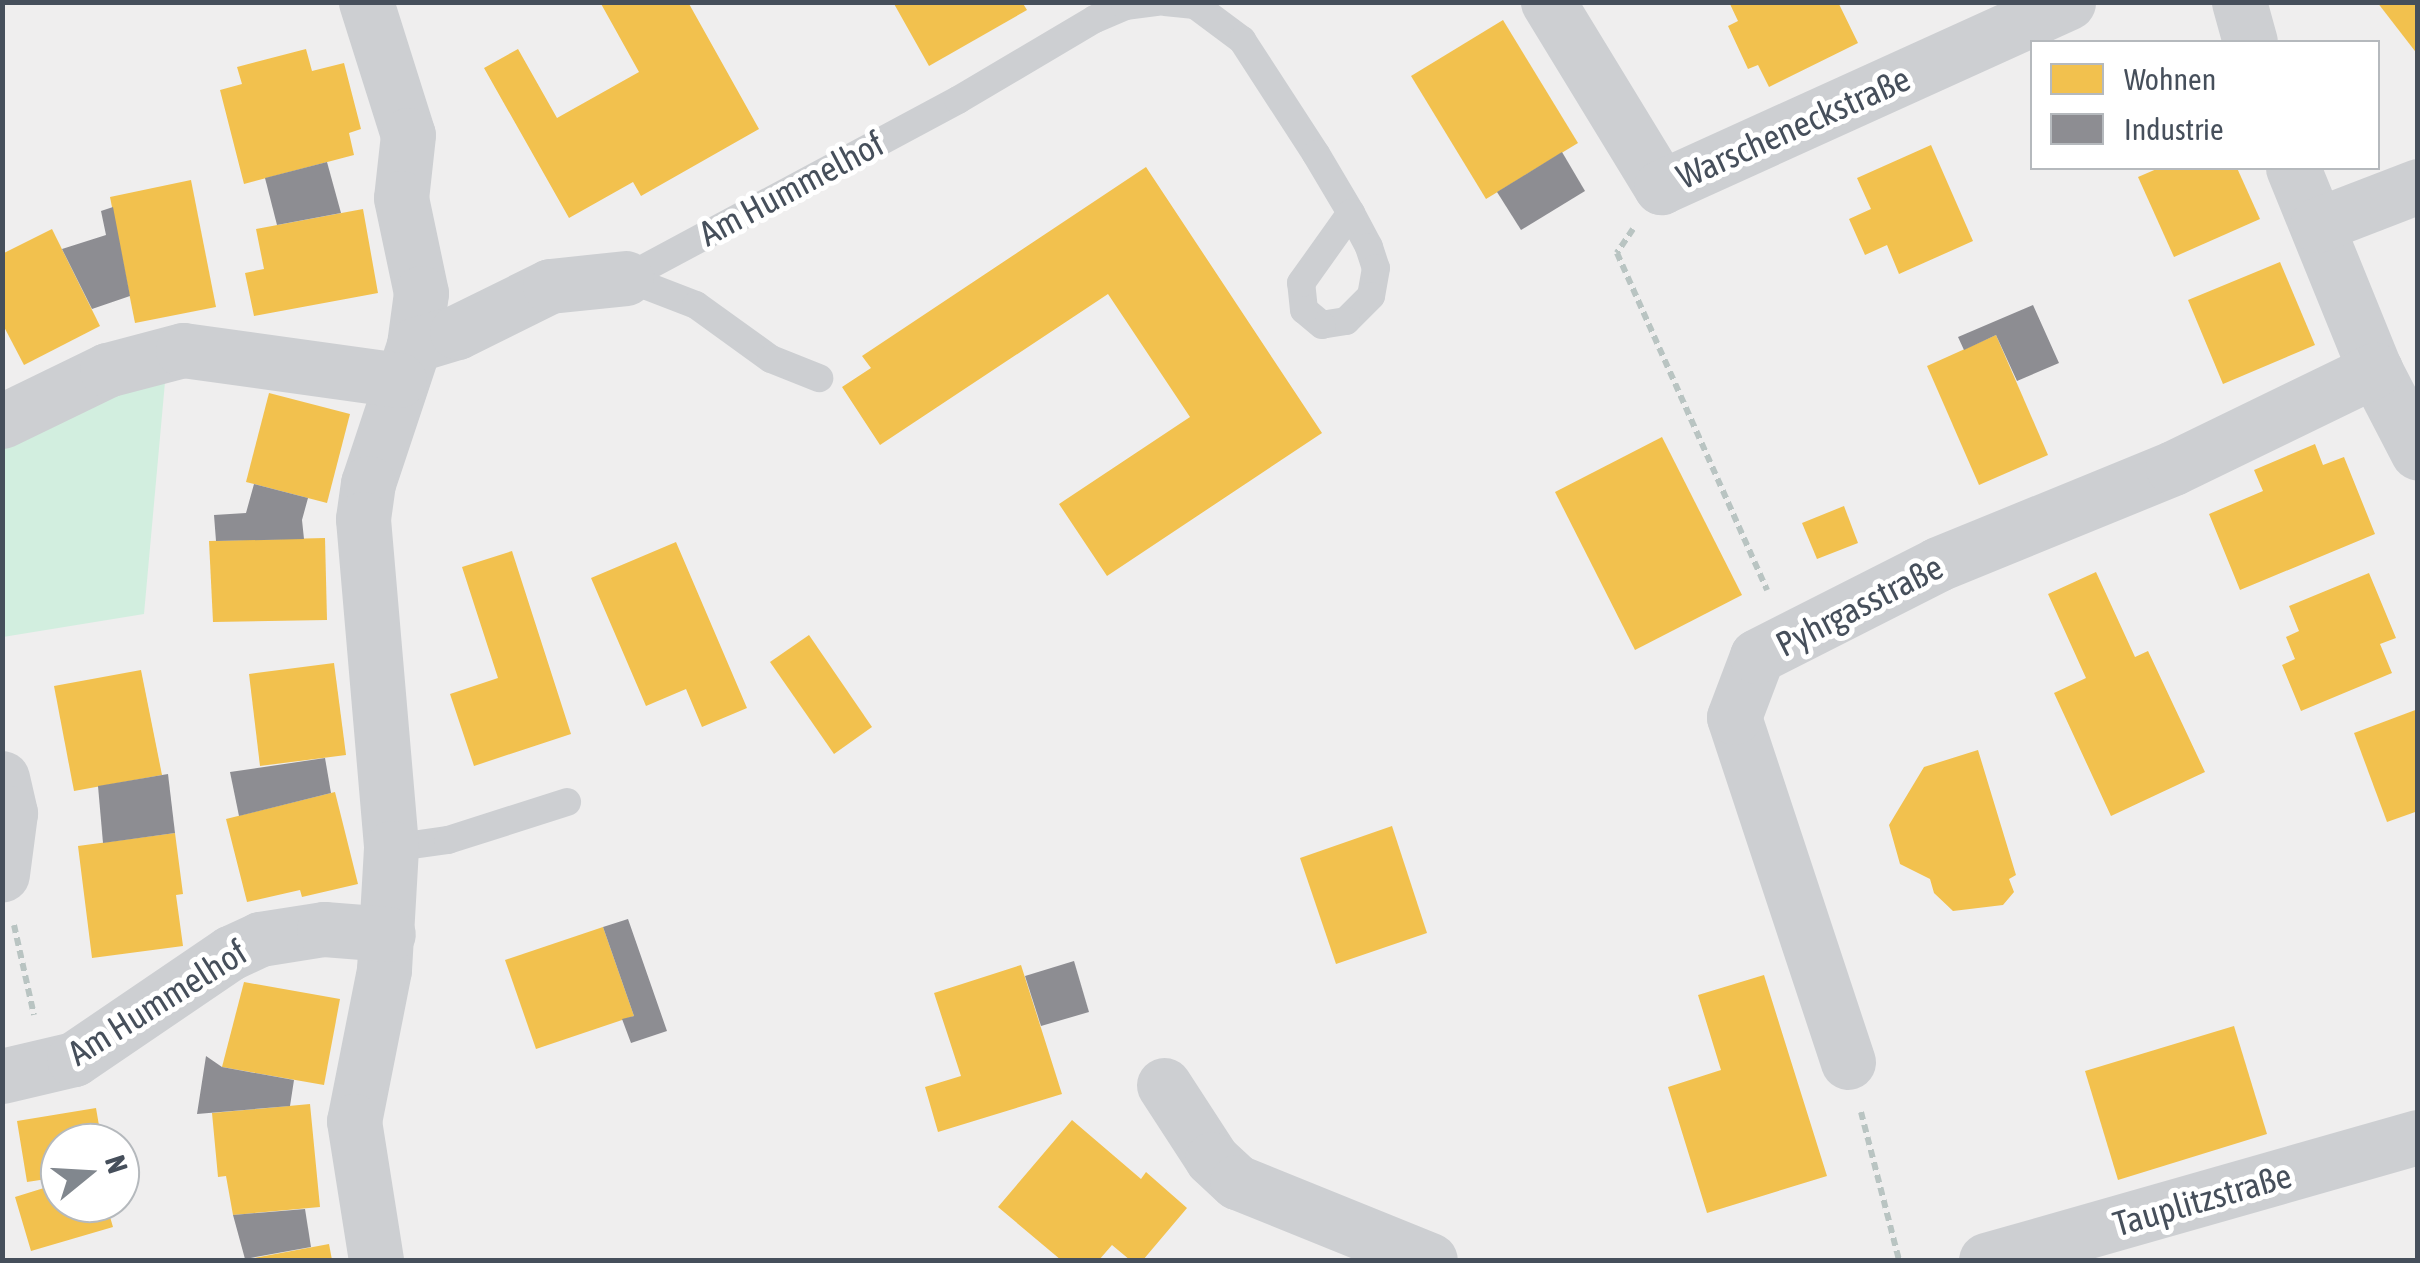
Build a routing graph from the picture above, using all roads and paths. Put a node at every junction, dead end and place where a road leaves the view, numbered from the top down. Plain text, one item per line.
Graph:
1 (1162, 2) edge
2 (1548, 2) edge
3 (2068, 2) edge
4 (2239, 2) edge
5 (368, 7) edge
6 (2249, 40) edge
7 (2294, 170) edge
8 (2418, 186) edge
9 (1661, 187) junction
10 (1351, 213) dead end
11 (2317, 225) junction
12 (626, 278) junction
13 (406, 362) junction
14 (2375, 370) junction
15 (819, 378) dead end
16 (2, 421) edge
17 (2418, 453) edge
18 (1789, 640) junction
19 (2, 778) edge
20 (567, 802) dead end
21 (391, 848) junction
22 (7, 894) edge
23 (388, 934) junction
24 (1848, 1062) joint
25 (24, 1072) edge
26 (1164, 1085) dead end
27 (2418, 1137) edge
28 (376, 1260) edge
29 (1430, 1260) edge
30 (1899, 1260) edge
31 (1986, 1260) edge

1 - 10 lane, Am Hummelhof
1 - 12 lane, Am Hummelhof
2 - 9 street, Warscheneckstraße
3 - 9 street, Warscheneckstraße
4 - 6 street
5 - 13 street
7 - 11 street
8 - 11 street
9 - 18 path
11 - 14 street
12 - 13 street, Am Hummelhof
12 - 15 lane
13 - 16 street, Am Hummelhof
13 - 21 street
14 - 17 street
14 - 18 street, Pyhrgasstraße
18 - 24 street, Pyhrgasstraße
19 - 22 street
20 - 21 lane
21 - 23 street
22 - 25 path, Am Hummelhof
23 - 25 street, Am Hummelhof
23 - 28 street
24 - 30 path
26 - 29 street
27 - 31 street, Tauplitzstraße

